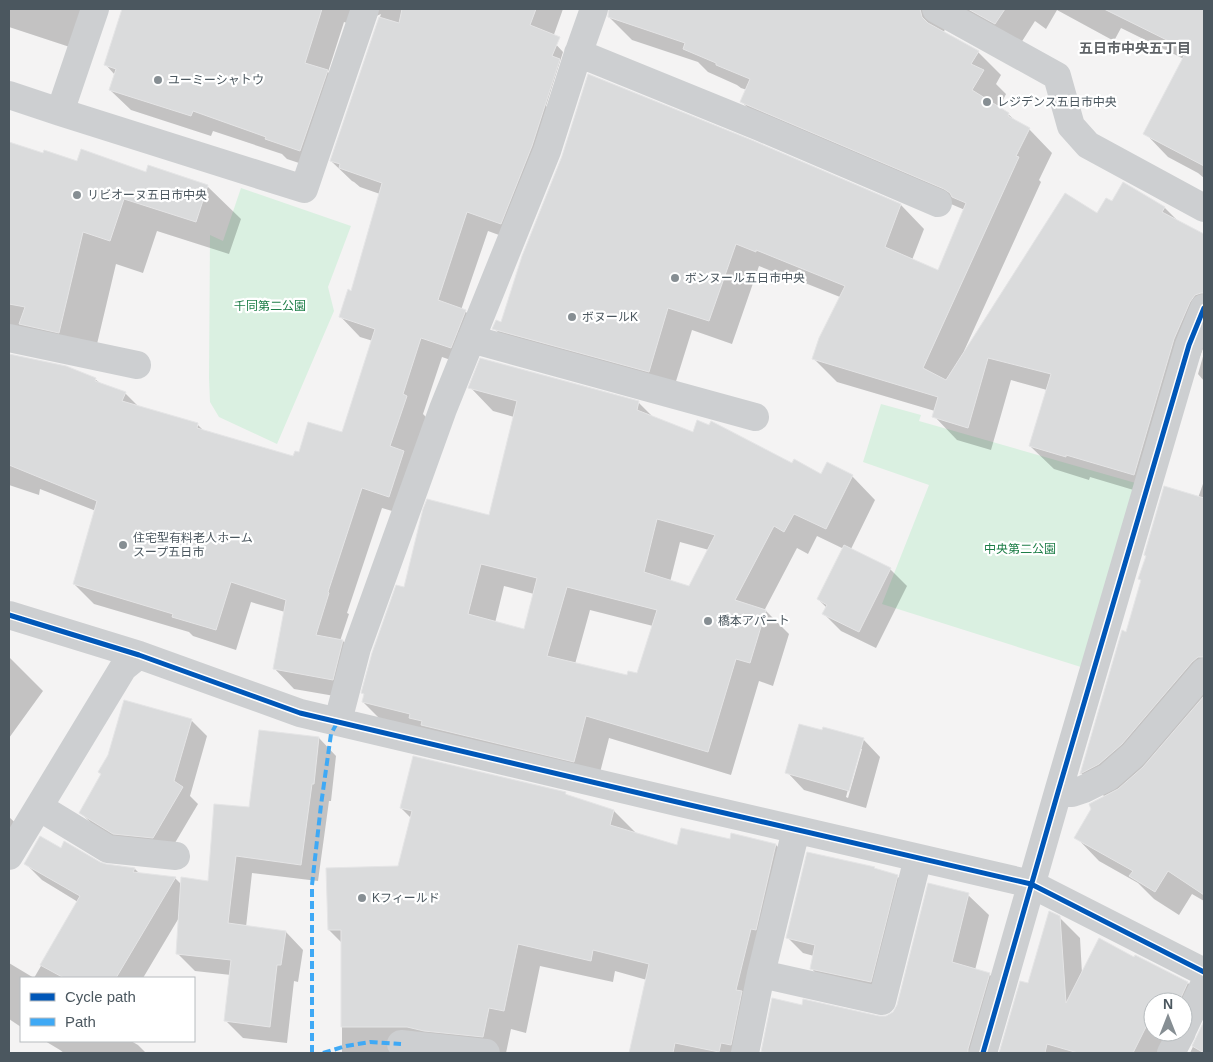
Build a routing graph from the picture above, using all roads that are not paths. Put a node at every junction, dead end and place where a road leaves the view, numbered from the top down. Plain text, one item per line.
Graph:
1 (95, 9) edge
2 (364, 9) edge
3 (594, 9) edge
4 (936, 9) edge
5 (578, 53) junction
6 (9, 95) edge
7 (60, 112) junction
8 (938, 202) dead end
9 (1204, 208) edge
10 (1204, 310) edge
11 (9, 338) edge
12 (471, 339) junction
13 (137, 365) dead end
14 (755, 417) dead end
15 (9, 615) edge
16 (138, 654) junction
17 (1204, 672) edge
18 (338, 721) junction
19 (1058, 792) junction
20 (38, 807) junction
21 (796, 830) junction
22 (9, 856) edge
23 (176, 856) dead end
24 (918, 858) junction
25 (1031, 884) junction
26 (1204, 972) edge
27 (761, 974) junction
28 (1204, 985) edge
29 (1193, 1008) edge
30 (401, 1044) dead end
31 (486, 1053) edge
32 (745, 1053) edge
33 (983, 1053) edge

1 - 7 street
2 - 7 street
3 - 5 street
4 - 9 street
5 - 8 street
5 - 12 street
6 - 7 street
10 - 19 street
11 - 13 street
12 - 14 street
12 - 18 street
15 - 16 street
16 - 18 street
16 - 20 street
17 - 19 street
18 - 21 street
19 - 25 street
20 - 22 street
20 - 23 street
21 - 24 street
21 - 27 street
24 - 25 street
24 - 27 street
25 - 26 street
25 - 33 street
27 - 32 street
28 - 29 street
30 - 31 street

